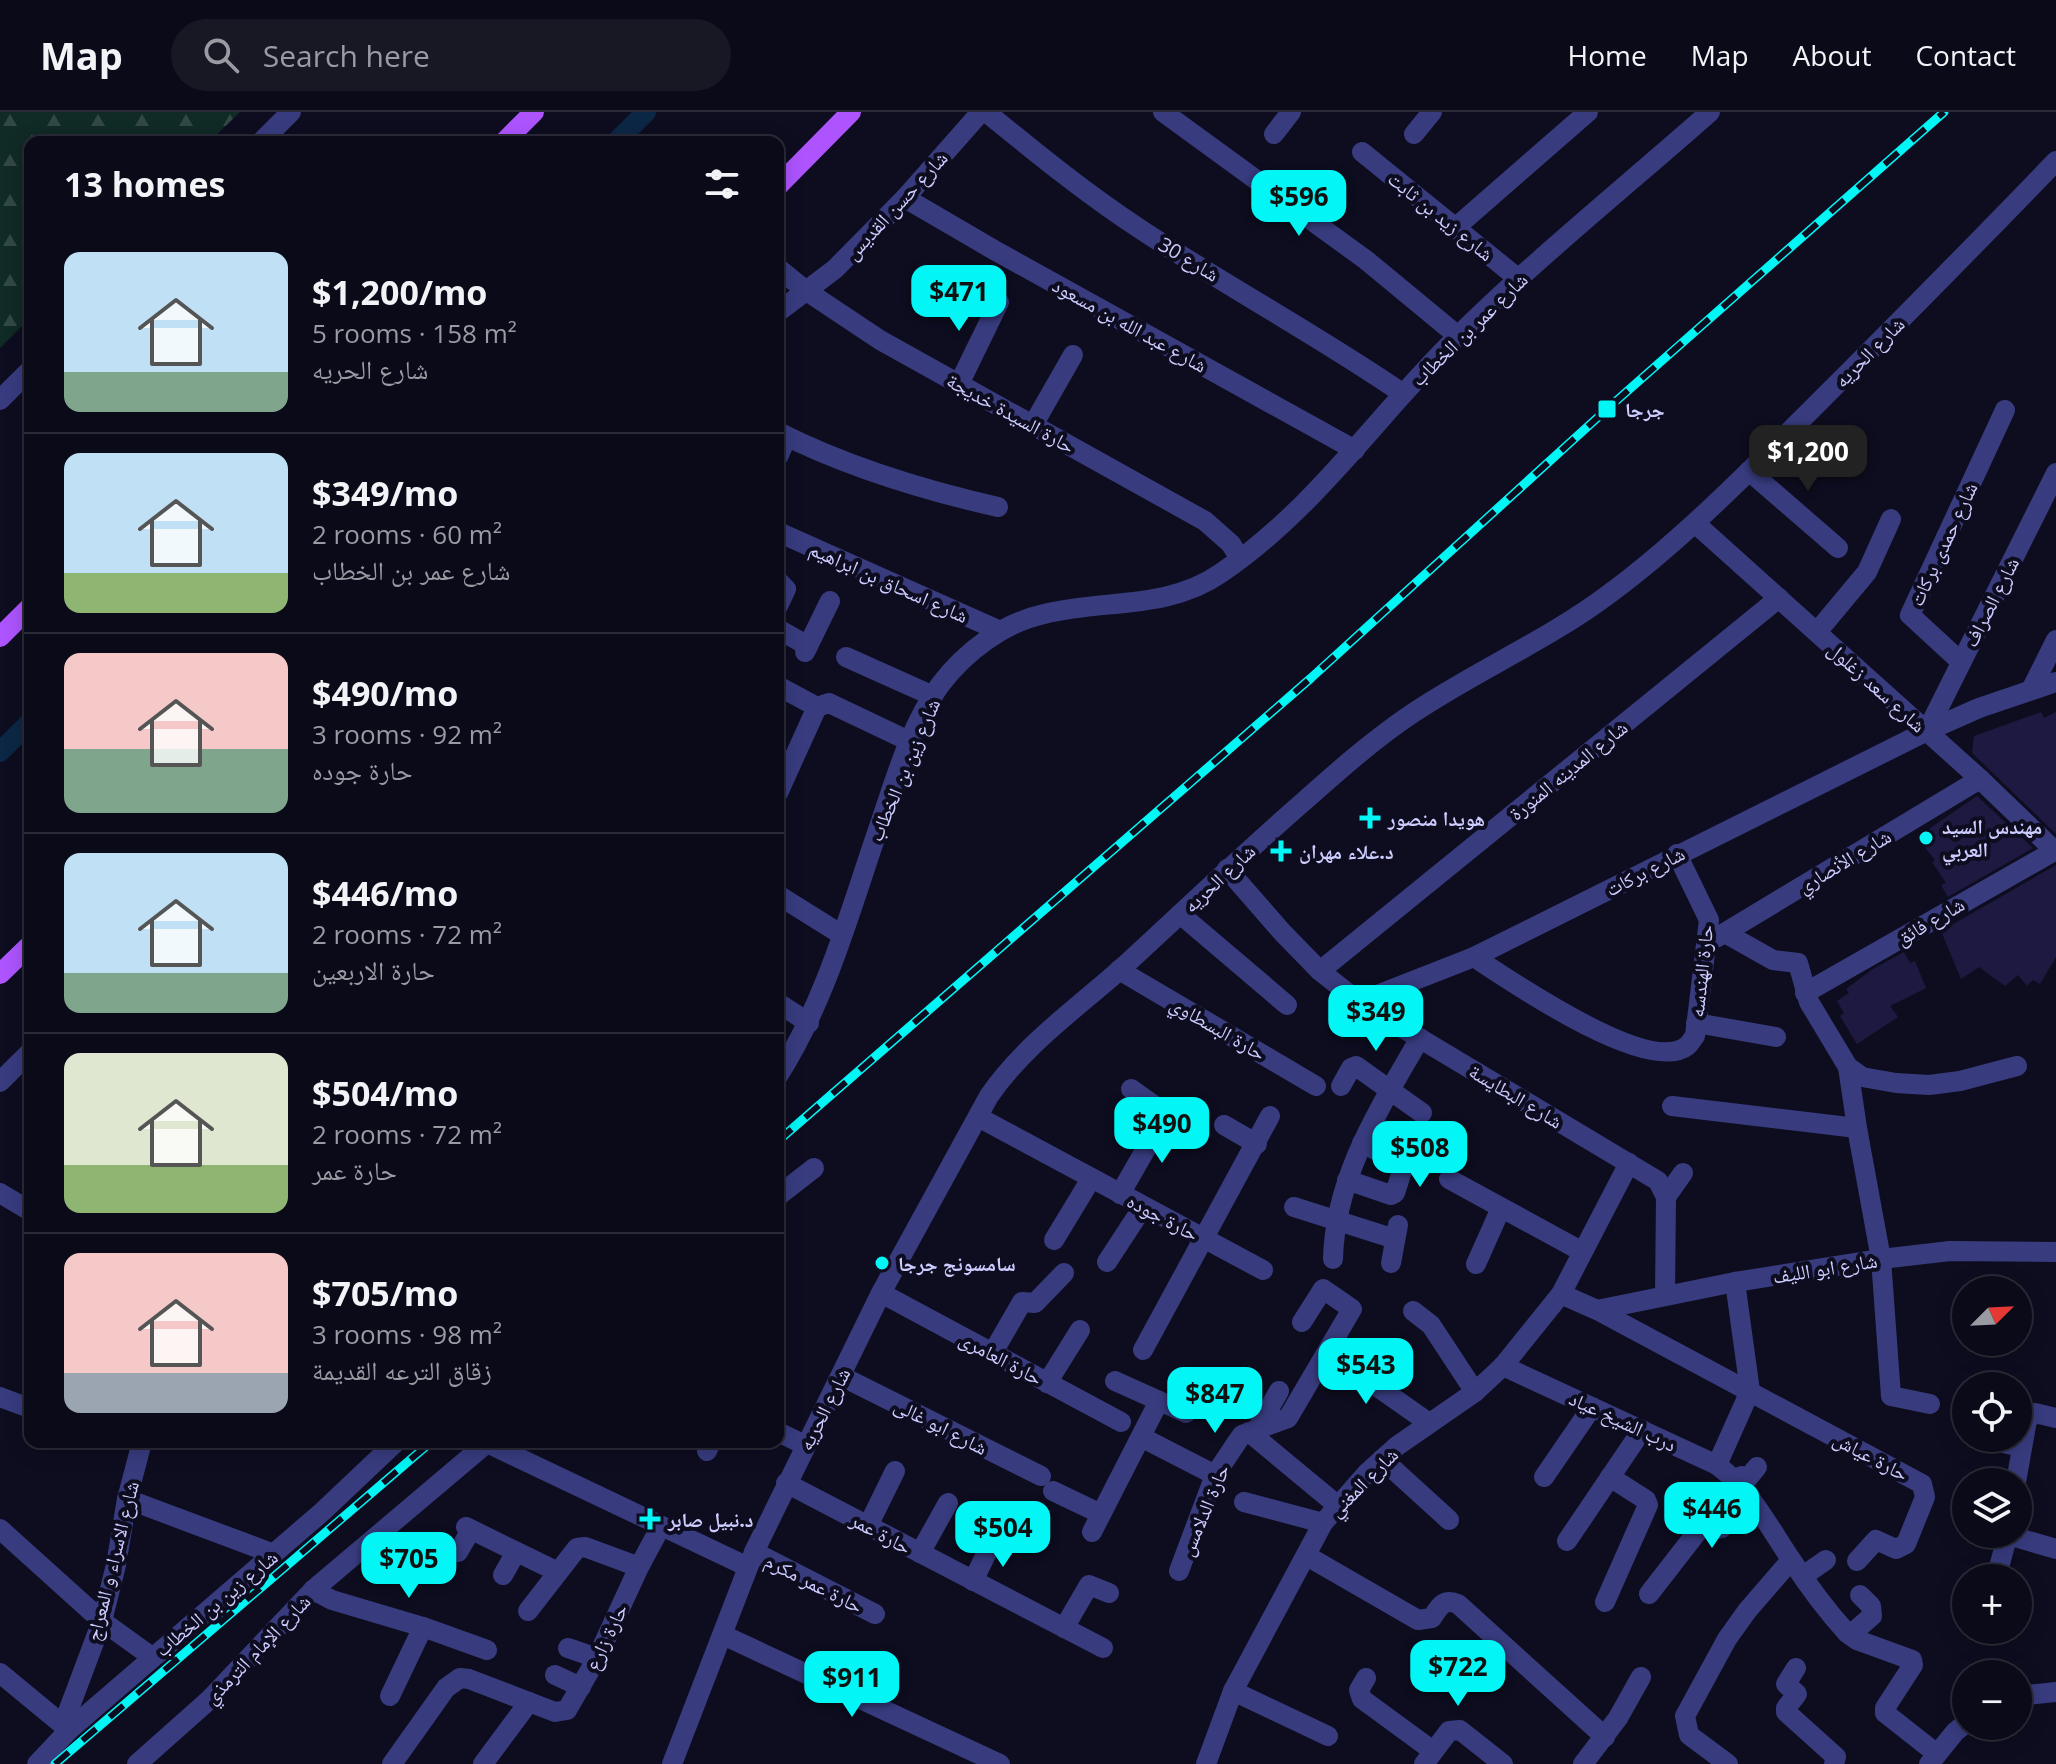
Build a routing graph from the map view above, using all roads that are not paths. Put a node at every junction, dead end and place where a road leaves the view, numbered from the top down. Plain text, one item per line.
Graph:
1 (291, 112) edge
2 (534, 112) edge
3 (851, 112) edge
4 (983, 112) edge
5 (1163, 112) edge
6 (1291, 112) edge
7 (1432, 112) edge
8 (1710, 112) edge
9 (1577, 115) edge
10 (1274, 134) dead end
11 (1414, 134) dead end
12 (267, 136) edge
13 (510, 136) edge
14 (1362, 152) dead end
15 (2056, 161) edge
16 (784, 180) edge
17 (905, 198) junction
18 (1455, 228) junction
19 (784, 273) edge
20 (1520, 280) junction
21 (805, 290) junction
22 (999, 302) dead end
23 (784, 307) edge
24 (1458, 336) junction
25 (1073, 355) dead end
26 (24, 376) edge
27 (959, 384) junction
28 (1402, 393) junction
29 (0, 400) edge
30 (2005, 410) dead end
31 (1033, 425) junction
32 (784, 434) edge
33 (1355, 450) junction
34 (1749, 471) junction
35 (2056, 473) edge
36 (998, 507) dead end
37 (1891, 519) dead end
38 (1696, 524) junction
39 (784, 536) edge
40 (1838, 548) dead end
41 (1240, 559) junction
42 (1779, 598) junction
43 (830, 601) dead end
44 (24, 613) edge
45 (1000, 631) junction
46 (1817, 632) junction
47 (784, 633) edge
48 (0, 637) edge
49 (2056, 640) edge
50 (846, 657) dead end
51 (1961, 662) junction
52 (2056, 682) edge
53 (784, 689) edge
54 (2031, 690) junction
55 (933, 696) junction
56 (817, 707) junction
57 (1927, 731) junction
58 (911, 742) junction
59 (1980, 779) junction
60 (784, 780) edge
61 (2056, 851) edge
62 (1677, 854) junction
63 (1227, 869) junction
64 (784, 899) edge
65 (1180, 914) junction
66 (842, 935) junction
67 (1716, 938) junction
68 (24, 951) edge
69 (1474, 957) junction
70 (1119, 970) junction
71 (1320, 971) junction
72 (0, 974) edge
73 (1805, 993) junction
74 (1359, 1002) junction
75 (1287, 1005) dead end
76 (784, 1007) edge
77 (809, 1023) junction
78 (1696, 1023) junction
79 (1776, 1037) dead end
80 (1420, 1038) junction
81 (24, 1058) edge
82 (784, 1066) edge
83 (2017, 1066) dead end
84 (1848, 1067) junction
85 (0, 1082) edge
86 (1316, 1086) dead end
87 (1341, 1086) dead end
88 (1131, 1089) dead end
89 (1390, 1090) junction
90 (1672, 1106) dead end
91 (1422, 1113) dead end
92 (1270, 1116) dead end
93 (978, 1117) junction
94 (1224, 1125) dead end
95 (1857, 1128) junction
96 (1362, 1143) junction
97 (1257, 1144) junction
98 (1629, 1163) junction
99 (814, 1168) dead end
100 (1683, 1173) dead end
101 (1091, 1179) junction
102 (1449, 1179) dead end
103 (1347, 1180) junction
104 (784, 1191) edge
105 (0, 1193) edge
106 (1120, 1194) junction
107 (1666, 1197) junction
108 (24, 1207) edge
109 (1143, 1207) junction
110 (1294, 1207) dead end
111 (1501, 1208) junction
112 (1336, 1222) junction
113 (1203, 1239) junction
114 (1054, 1240) dead end
115 (1581, 1251) junction
116 (2056, 1252) edge
117 (1333, 1259) dead end
118 (1881, 1259) junction
119 (1107, 1262) dead end
120 (1391, 1263) dead end
121 (1476, 1264) dead end
122 (1263, 1270) dead end
123 (1064, 1273) dead end
124 (1735, 1282) junction
125 (881, 1293) junction
126 (1561, 1294) junction
127 (1665, 1296) junction
128 (1597, 1310) junction
129 (1413, 1311) dead end
130 (1302, 1322) dead end
131 (1080, 1330) dead end
132 (1143, 1350) dead end
133 (1328, 1352) junction
134 (992, 1354) junction
135 (1503, 1366) junction
136 (841, 1376) junction
137 (1115, 1381) dead end
138 (1047, 1383) junction
139 (1279, 1391) dead end
140 (1750, 1391) junction
141 (1475, 1392) junction
142 (0, 1397) edge
143 (1159, 1401) junction
144 (1243, 1404) dead end
145 (1930, 1404) dead end
146 (24, 1406) dead end
147 (1592, 1407) junction
148 (1186, 1413) dead end
149 (2032, 1414) edge
150 (2056, 1418) edge
151 (1121, 1422) dead end
152 (1429, 1423) junction
153 (1257, 1426) junction
154 (1642, 1430) junction
155 (784, 1435) edge
156 (1141, 1437) junction
157 (805, 1445) junction
158 (140, 1448) edge
159 (389, 1448) edge
160 (480, 1448) edge
161 (497, 1448) edge
162 (1382, 1459) junction
163 (1717, 1465) junction
164 (1757, 1467) dead end
165 (895, 1471) dead end
166 (1215, 1475) junction
167 (1544, 1477) dead end
168 (1610, 1477) junction
169 (1735, 1479) junction
170 (786, 1483) junction
171 (1750, 1496) junction
172 (127, 1499) junction
173 (1244, 1502) dead end
174 (948, 1503) dead end
175 (1337, 1505) junction
176 (1449, 1520) dead end
177 (1323, 1523) junction
178 (661, 1526) junction
179 (868, 1526) junction
180 (0, 1529) edge
181 (994, 1538) dead end
182 (1567, 1541) dead end
183 (2032, 1542) edge
184 (2056, 1549) edge
185 (448, 1551) dead end
186 (516, 1552) junction
187 (920, 1553) junction
188 (274, 1554) junction
189 (1307, 1556) junction
190 (751, 1559) junction
191 (1826, 1560) dead end
192 (1857, 1561) dead end
193 (639, 1567) junction
194 (1797, 1568) junction
195 (1179, 1571) dead end
196 (558, 1572) junction
197 (504, 1575) dead end
198 (973, 1581) junction
199 (313, 1590) junction
200 (1109, 1593) dead end
201 (1649, 1594) dead end
202 (1860, 1595) dead end
203 (1605, 1602) dead end
204 (528, 1611) dead end
205 (875, 1614) dead end
206 (102, 1621) junction
207 (423, 1627) junction
208 (1064, 1628) junction
209 (723, 1635) junction
210 (1850, 1635) junction
211 (568, 1648) dead end
212 (1103, 1648) dead end
213 (487, 1650) dead end
214 (152, 1657) junction
215 (597, 1658) junction
216 (1796, 1668) dead end
217 (0, 1673) edge
218 (555, 1675) dead end
219 (1641, 1677) dead end
220 (1366, 1678) dead end
221 (581, 1687) junction
222 (1233, 1691) junction
223 (2056, 1692) edge
224 (2032, 1693) edge
225 (390, 1696) dead end
226 (529, 1702) junction
227 (66, 1728) junction
228 (1328, 1736) dead end
229 (1952, 1736) edge
230 (1605, 1737) junction
231 (1428, 1758) edge
232 (1933, 1759) edge
233 (1719, 1761) edge
234 (37, 1764) edge
235 (137, 1764) edge
236 (392, 1764) edge
237 (483, 1764) edge
238 (672, 1764) edge
239 (1000, 1764) edge
240 (1206, 1764) edge
241 (1503, 1764) edge
242 (1583, 1764) edge
243 (1834, 1764) edge

1 - 12 street
2 - 13 main road
3 - 16 main road
4 - 17 street, شارع حسن القديس
4 - 28 street, شارع 30
5 - 24 street
6 - 10 street
7 - 11 street
8 - 20 street, شارع عمر بن الخطاب
9 - 18 street
14 - 18 street, شارع زيد بن ثابت
15 - 34 street, شارع الحريه
17 - 21 street, شارع حسن القديس
17 - 33 street, شارع عبد الله بن مسعود
18 - 20 street, شارع زيد بن ثابت
19 - 21 street, حارة السيدة خديجة
20 - 24 street, شارع عمر بن الخطاب
21 - 23 street, شارع حسن القديس
21 - 27 street, حارة السيدة خديجة
22 - 27 street
24 - 28 street, شارع عمر بن الخطاب
25 - 31 street
26 - 29 street
27 - 31 street, حارة السيدة خديجة
28 - 33 street, شارع عمر بن الخطاب
30 - 51 street, شارع حمدى بركات
31 - 41 street, حارة السيدة خديجة
32 - 36 street
33 - 41 street, شارع عمر بن الخطاب
34 - 38 street, شارع الحريه
34 - 40 street
35 - 51 street, شارع الصراف
37 - 46 street
38 - 42 street, شارع سعد زغلول
38 - 63 street, شارع الحريه
39 - 45 street, شارع اسحاق بن ابراهيم
41 - 45 street, شارع زين بن الخطاب
42 - 46 street, شارع سعد زغلول
42 - 71 street, شارع المدينه المنورة
43 - 47 street
44 - 48 main road
45 - 55 street, شارع زين بن الخطاب
46 - 57 street, شارع سعد زغلول
49 - 54 street
50 - 55 street
51 - 57 street, شارع الصراف
52 - 54 street, شارع بركات
53 - 56 street
54 - 57 street, شارع بركات
55 - 58 street, شارع زين بن الخطاب
56 - 58 street
56 - 60 street
57 - 59 street, شارع سعد زغلول
57 - 62 street, شارع بركات
58 - 66 street, شارع زين بن الخطاب
59 - 61 street, شارع سعد زغلول
59 - 67 street, شارع الأنصاري
61 - 73 street, شارع فائق
62 - 67 street, حارة الهندسه
62 - 69 street, شارع بركات
63 - 65 street, شارع الحريه
63 - 71 street, شارع البطايسة
64 - 66 street
65 - 70 street, شارع الحريه
65 - 75 street
66 - 77 street, شارع زين بن الخطاب
67 - 73 street
67 - 78 street, حارة الهندسه
68 - 72 main road
69 - 74 street, شارع بركات
69 - 78 street, حارة الهندسه
70 - 86 street, حارة البسطاوي
70 - 93 street, شارع الحريه
71 - 74 street, شارع البطايسة
73 - 84 street
74 - 80 street, شارع البطايسة
76 - 77 street
77 - 82 street, شارع زين بن الخطاب
78 - 79 street
80 - 89 street
80 - 98 street, شارع البطايسة
81 - 85 street
83 - 84 street
84 - 95 street
87 - 89 street
88 - 106 street
89 - 91 street
89 - 96 street
90 - 95 street
92 - 97 street
93 - 101 street, حارة جوده
93 - 125 street, شارع الحريه
94 - 97 street
95 - 118 street
96 - 103 street
96 - 103 street
97 - 113 street
98 - 107 street, شارع البطايسة
98 - 115 street, شارع المغني
99 - 104 street
100 - 107 street
101 - 106 street, حارة جوده
101 - 114 street
102 - 111 street
103 - 112 street
105 - 108 street
106 - 109 street, حارة جوده
107 - 127 street
109 - 113 street, حارة جوده
109 - 119 street
110 - 112 street
111 - 115 street
111 - 121 street
112 - 117 street
112 - 120 street
113 - 122 street, حارة جوده
113 - 132 street
115 - 126 street, شارع المغني
116 - 118 street, شارع ابو الليف
118 - 124 street, شارع ابو الليف
118 - 145 street
123 - 134 street
124 - 127 street, شارع ابو الليف
124 - 140 street
125 - 134 street, حارة العامرى
125 - 136 street, شارع الحريه
126 - 128 street
126 - 135 street, شارع المغني
127 - 128 street, شارع ابو الليف
128 - 140 street
129 - 141 street
130 - 133 street, حارة الدلامس
131 - 138 street
133 - 152 street
133 - 153 street, حارة الدلامس
134 - 138 street, حارة العامرى
135 - 141 street, شارع المغني
135 - 147 street, درب الشيخ عياد
136 - 156 street, شارع ابو غالى
136 - 157 street, شارع الحريه
137 - 143 street
138 - 151 street, حارة العامرى
139 - 153 street
140 - 163 street
140 - 192 street, حارة عياش
141 - 152 street, شارع المغني
142 - 146 street
143 - 148 street
143 - 156 street
144 - 153 street
147 - 154 street, درب الشيخ عياد
147 - 167 street
149 - 150 street
152 - 162 street, شارع المغني
153 - 166 street, حارة الدلامس
153 - 175 street
154 - 163 street, درب الشيخ عياد
154 - 168 street
155 - 157 street
156 - 166 street
157 - 170 street, شارع الحريه
158 - 172 street, شارع الاسراء و المعراج
159 - 188 street, شارع زين بن الخطاب
160 - 199 street, شارع الإمام الترمذي
161 - 178 street, حارة عمر مكرم
162 - 175 street, شارع المغني
162 - 176 street
163 - 169 street, درب الشيخ عياد
164 - 169 street
165 - 179 street
166 - 195 street, حارة الدلامس
168 - 182 street
168 - 203 street
169 - 171 street, درب الشيخ عياد
170 - 179 street, حارة عمر
170 - 190 street, شارع الحريه
171 - 194 street, درب الشيخ عياد
171 - 201 street
172 - 188 street
172 - 206 street, شارع الاسراء و المعراج
173 - 177 street
174 - 187 street
175 - 177 street, شارع المغني
177 - 189 street, شارع المغني
178 - 190 street, حارة عمر مكرم
178 - 193 street, حارة زارع
179 - 187 street, حارة عمر
180 - 206 street
181 - 198 street
183 - 184 street
185 - 186 street
186 - 196 street
186 - 197 street
187 - 198 street, حارة عمر
188 - 214 street, شارع زين بن الخطاب
189 - 222 street, شارع المغني
189 - 230 street
190 - 205 street, حارة عمر مكرم
190 - 209 street, شارع الحريه
191 - 194 street
193 - 196 street
193 - 215 street, حارة زارع
194 - 210 street, درب الشيخ عياد
194 - 233 street
196 - 204 street
198 - 208 street, حارة عمر
199 - 207 street
199 - 235 street, شارع الإمام الترمذي
200 - 208 street
202 - 210 street
206 - 214 street
206 - 227 street, شارع الاسراء و المعراج
207 - 213 street
207 - 225 street
208 - 212 street, حارة عمر
209 - 238 street, شارع الحريه
209 - 239 street
210 - 232 street, درب الشيخ عياد
211 - 215 street
214 - 227 street, شارع زين بن الخطاب
215 - 221 street, حارة زارع
216 - 243 street
217 - 227 street
218 - 221 street
219 - 230 street
220 - 231 street
221 - 226 street, حارة زارع
222 - 228 street
222 - 240 street, شارع المغني
223 - 224 street
226 - 236 street, حارة زارع
226 - 237 street
227 - 234 street, شارع زين بن الخطاب
229 - 232 street
230 - 242 street
231 - 241 street

